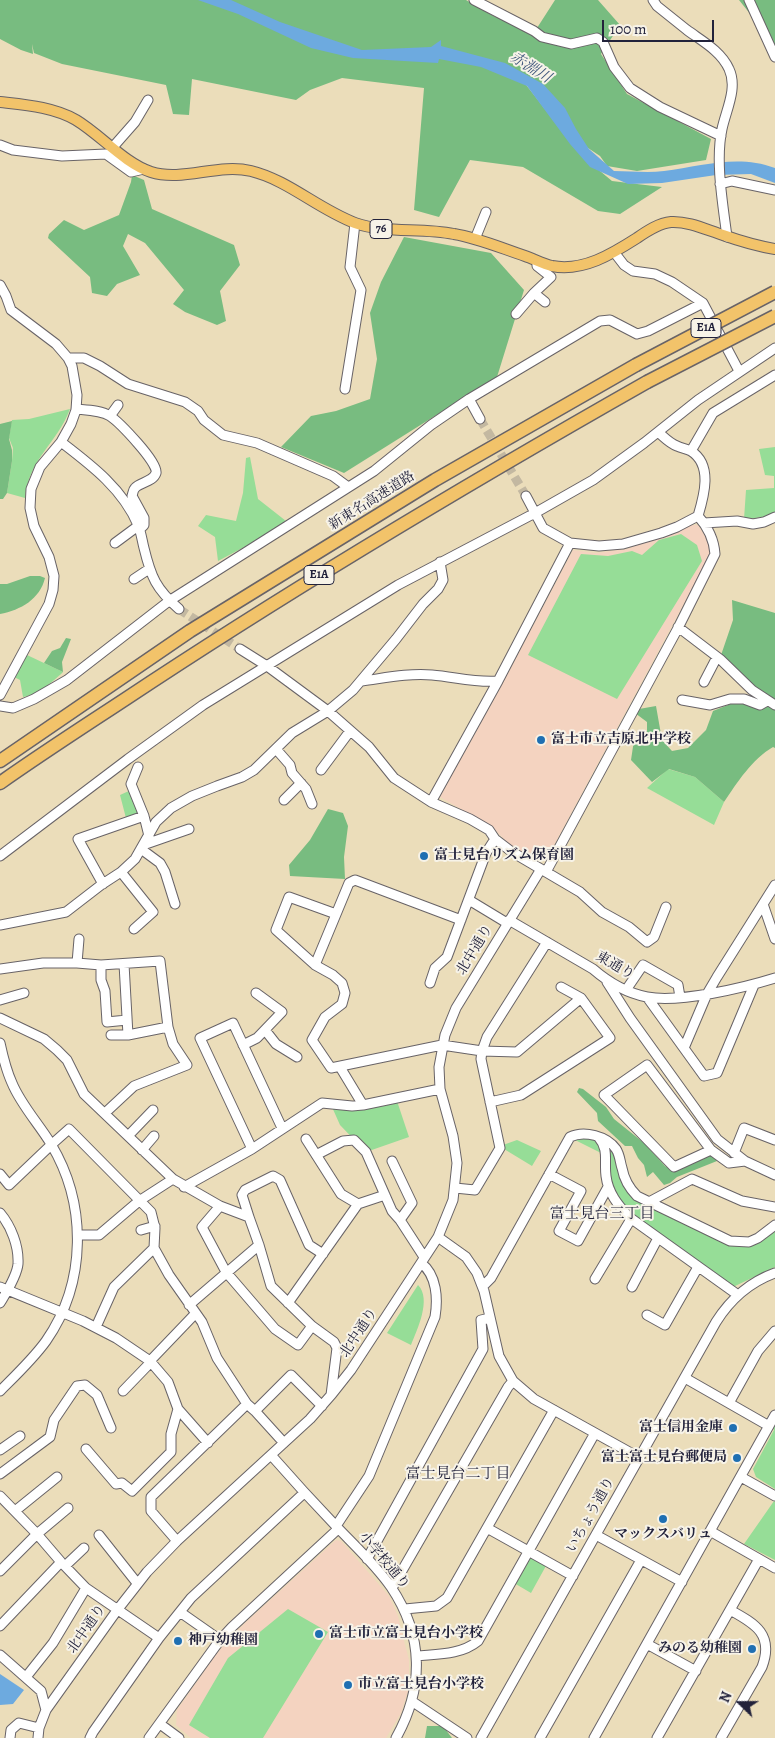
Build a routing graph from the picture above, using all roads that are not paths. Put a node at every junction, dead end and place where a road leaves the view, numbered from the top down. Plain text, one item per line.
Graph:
1 (474, 0) edge
2 (653, 0) edge
3 (749, 0) edge
4 (775, 57) edge
5 (148, 100) dead end
6 (0, 102) edge
7 (721, 136) junction
8 (0, 145) edge
9 (113, 147) junction
10 (144, 169) junction
11 (720, 180) junction
12 (775, 190) edge
13 (486, 212) dead end
14 (355, 223) junction
15 (727, 237) junction
16 (475, 239) junction
17 (775, 250) edge
18 (614, 252) junction
19 (537, 260) junction
20 (0, 285) edge
21 (775, 292) edge
22 (534, 293) junction
23 (545, 302) dead end
24 (703, 303) junction
25 (0, 304) edge
26 (11, 310) junction
27 (516, 314) dead end
28 (775, 316) edge
29 (775, 348) edge
30 (68, 358) junction
31 (739, 371) junction
32 (775, 375) edge
33 (345, 389) dead end
34 (469, 399) junction
35 (118, 406) dead end
36 (76, 408) junction
37 (110, 416) junction
38 (480, 418) tunnel mouth
39 (658, 432) junction
40 (61, 442) junction
41 (691, 451) junction
42 (348, 487) junction
43 (526, 496) tunnel mouth
44 (535, 513) junction
45 (698, 516) junction
46 (775, 517) edge
47 (704, 523) junction
48 (139, 528) junction
49 (115, 543) dead end
50 (570, 543) junction
51 (440, 562) junction
52 (150, 569) junction
53 (134, 579) dead end
54 (169, 601) junction
55 (179, 609) tunnel mouth
56 (678, 627) junction
57 (240, 649) tunnel mouth
58 (717, 657) junction
59 (267, 666) junction
60 (362, 681) junction
61 (498, 681) junction
62 (704, 682) dead end
63 (0, 695) edge
64 (682, 700) dead end
65 (771, 703) edge
66 (0, 706) edge
67 (328, 711) junction
68 (350, 731) junction
69 (276, 749) junction
70 (0, 761) edge
71 (138, 767) dead end
72 (321, 770) dead end
73 (0, 783) edge
74 (300, 783) junction
75 (284, 800) dead end
76 (431, 802) junction
77 (312, 804) dead end
78 (144, 816) junction
79 (189, 829) dead end
80 (149, 836) junction
81 (495, 839) junction
82 (142, 847) junction
83 (0, 856) edge
84 (544, 870) junction
85 (121, 872) junction
86 (103, 884) junction
87 (775, 885) edge
88 (469, 900) junction
89 (175, 904) dead end
90 (763, 904) junction
91 (666, 907) dead end
92 (336, 914) junction
93 (461, 920) junction
94 (508, 921) junction
95 (0, 925) edge
96 (134, 929) dead end
97 (775, 938) edge
98 (79, 939) dead end
99 (547, 942) junction
100 (78, 963) junction
101 (124, 964) junction
102 (101, 965) junction
103 (315, 965) junction
104 (0, 969) edge
105 (775, 978) edge
106 (605, 979) junction
107 (430, 983) dead end
108 (754, 985) junction
109 (561, 987) dead end
110 (626, 990) junction
111 (24, 993) dead end
112 (256, 993) dead end
113 (707, 994) junction
114 (647, 997) junction
115 (680, 997) junction
116 (581, 998) junction
117 (0, 1000) edge
118 (0, 1018) edge
119 (128, 1020) junction
120 (168, 1027) junction
121 (265, 1030) junction
122 (128, 1035) junction
123 (111, 1036) dead end
124 (0, 1043) edge
125 (243, 1045) junction
126 (442, 1045) junction
127 (684, 1048) junction
128 (482, 1051) junction
129 (298, 1057) dead end
130 (2, 1065) edge
131 (340, 1067) junction
132 (440, 1089) junction
133 (490, 1102) junction
134 (363, 1105) junction
135 (153, 1110) dead end
136 (105, 1113) junction
137 (282, 1128) junction
138 (128, 1136) junction
139 (154, 1136) dead end
140 (599, 1138) junction
141 (306, 1140) dead end
142 (775, 1140) edge
143 (51, 1144) junction
144 (252, 1149) junction
145 (142, 1150) junction
146 (711, 1150) junction
147 (734, 1153) junction
148 (316, 1155) junction
149 (392, 1160) dead end
150 (745, 1161) junction
151 (0, 1174) edge
152 (549, 1174) junction
153 (775, 1176) edge
154 (173, 1179) junction
155 (184, 1187) junction
156 (608, 1187) junction
157 (455, 1188) junction
158 (385, 1195) junction
159 (139, 1201) junction
160 (649, 1202) junction
161 (358, 1204) junction
162 (220, 1206) junction
163 (775, 1207) edge
164 (0, 1213) edge
165 (249, 1218) junction
166 (631, 1219) junction
167 (400, 1220) junction
168 (775, 1225) edge
169 (155, 1226) junction
170 (141, 1230) dead end
171 (78, 1234) junction
172 (438, 1237) junction
173 (658, 1238) junction
174 (259, 1245) junction
175 (154, 1248) junction
176 (323, 1254) junction
177 (423, 1260) junction
178 (698, 1267) junction
179 (226, 1272) junction
180 (775, 1274) edge
181 (595, 1279) dead end
182 (483, 1286) junction
183 (632, 1287) dead end
184 (4, 1289) edge
185 (738, 1295) junction
186 (0, 1303) edge
187 (288, 1303) junction
188 (189, 1305) junction
189 (62, 1312) junction
190 (195, 1314) junction
191 (647, 1315) dead end
192 (490, 1318) junction
193 (312, 1326) junction
194 (96, 1327) junction
195 (775, 1331) edge
196 (150, 1361) junction
197 (685, 1378) junction
198 (513, 1380) junction
199 (0, 1391) edge
200 (123, 1391) dead end
201 (331, 1396) junction
202 (729, 1403) junction
203 (247, 1404) junction
204 (322, 1406) junction
205 (178, 1409) junction
206 (255, 1410) junction
207 (554, 1410) junction
208 (775, 1415) edge
209 (769, 1426) junction
210 (111, 1428) dead end
211 (595, 1433) junction
212 (20, 1436) dead end
213 (208, 1443) junction
214 (284, 1443) junction
215 (86, 1449) dead end
216 (0, 1450) edge
217 (271, 1455) junction
218 (640, 1458) junction
219 (0, 1474) edge
220 (741, 1476) junction
221 (58, 1477) dead end
222 (304, 1492) junction
223 (775, 1496) edge
224 (2, 1502) edge
225 (68, 1508) dead end
226 (15, 1511) junction
227 (337, 1528) junction
228 (487, 1528) junction
229 (710, 1532) junction
230 (37, 1534) junction
231 (99, 1535) dead end
232 (596, 1535) junction
233 (177, 1541) junction
234 (84, 1548) dead end
235 (528, 1551) junction
236 (367, 1559) junction
237 (759, 1559) junction
238 (641, 1560) junction
239 (63, 1564) junction
240 (775, 1568) edge
241 (0, 1571) edge
242 (573, 1576) junction
243 (682, 1582) junction
244 (137, 1583) junction
245 (86, 1588) junction
246 (392, 1588) junction
247 (118, 1609) junction
248 (405, 1609) junction
249 (730, 1610) junction
250 (180, 1612) junction
251 (0, 1626) edge
252 (159, 1638) junction
253 (220, 1640) junction
254 (647, 1644) junction
255 (0, 1655) edge
256 (416, 1656) junction
257 (696, 1671) junction
258 (26, 1677) junction
259 (413, 1702) junction
260 (46, 1710) junction
261 (160, 1724) junction
262 (40, 1728) junction
263 (10, 1738) edge
264 (38, 1738) edge
265 (90, 1738) edge
266 (149, 1738) edge
267 (179, 1738) edge
268 (396, 1738) edge
269 (467, 1738) edge
270 (481, 1738) edge
271 (540, 1738) edge
272 (594, 1738) edge
273 (657, 1738) edge
274 (721, 1738) edge

1 - 7 street
2 - 7 street
3 - 4 street
5 - 9 street
6 - 9 main road, 76
7 - 11 street
8 - 10 street
9 - 10 main road, 76
10 - 14 main road, 76
11 - 12 street
11 - 15 street
13 - 16 street
14 - 16 main road, 76
14 - 33 street
15 - 17 main road, 76
15 - 18 main road, 76
16 - 19 main road, 76
18 - 19 main road, 76
18 - 24 street
19 - 22 street
20 - 26 street
21 - 70 highway, 新東名高速道路 / E1A, bridge
22 - 23 street
22 - 27 street
24 - 31 street
24 - 34 street
25 - 26 street
26 - 30 street
28 - 73 highway, E1A, bridge
29 - 31 street
30 - 36 street
30 - 42 street
31 - 39 street
32 - 41 street
34 - 38 street
34 - 42 street
35 - 37 street
36 - 37 street
36 - 40 street
37 - 48 street
39 - 41 street
39 - 44 street
40 - 48 street
40 - 63 street
41 - 45 street
42 - 54 street
43 - 44 street
44 - 50 street
44 - 51 street
45 - 47 street, 北中通り
45 - 50 street
46 - 47 street
47 - 56 street, 北中通り
48 - 49 street
48 - 52 street
50 - 61 street
51 - 59 street
51 - 60 street
52 - 53 street
52 - 54 street
54 - 55 street
54 - 66 street
56 - 58 street
56 - 84 street, 北中通り
57 - 59 street
58 - 62 street
58 - 65 street
59 - 67 street
59 - 83 street
60 - 61 street
60 - 67 street
61 - 76 street
64 - 65 street
67 - 68 street
67 - 69 street
68 - 72 street
68 - 76 street
69 - 74 street
69 - 80 street
71 - 78 street
74 - 75 street
74 - 77 street
76 - 81 street
78 - 80 street
78 - 86 street
79 - 82 street
80 - 82 street
81 - 84 street
81 - 88 street
82 - 85 street
82 - 89 street
84 - 91 street
84 - 94 street, 北中通り
85 - 86 street
85 - 96 street
86 - 95 street
87 - 90 street
88 - 93 street
88 - 94 street, 東通り
90 - 97 street
90 - 113 street
92 - 93 street
92 - 103 street
92 - 103 street
93 - 107 street
94 - 99 street, 東通り
94 - 126 street, 北中通り
98 - 100 street
99 - 106 street, 東通り
99 - 128 street
100 - 102 street
100 - 104 street
101 - 102 street
101 - 119 street
101 - 120 street
102 - 119 street
103 - 131 street
105 - 108 street, 東通り
106 - 110 street, 東通り
106 - 147 street
108 - 113 street, 東通り
108 - 127 street
109 - 116 street
110 - 114 street, 東通り
110 - 115 street
111 - 117 street
112 - 121 street
113 - 115 street, 東通り
113 - 127 street
114 - 115 street, 東通り
114 - 127 street
116 - 128 street
116 - 133 street
118 - 136 street
119 - 122 street
120 - 122 street
120 - 136 street
121 - 125 street
121 - 129 street
122 - 123 street
124 - 130 street
125 - 137 street
125 - 144 street
126 - 128 street
126 - 131 street
126 - 132 street, 北中通り
128 - 133 street
130 - 143 street
131 - 134 street
132 - 134 street
132 - 157 street, 北中通り
133 - 157 street
134 - 137 street
135 - 138 street
136 - 138 street
137 - 144 street
138 - 145 street
139 - 145 street
140 - 152 street
140 - 156 street
140 - 160 street
141 - 148 street
142 - 147 street
143 - 151 street
143 - 159 street
143 - 171 street
144 - 155 street
145 - 154 street
146 - 146 street
146 - 150 street
147 - 150 street
148 - 158 street
148 - 161 street
149 - 167 street
150 - 153 street
152 - 156 street
152 - 182 street
154 - 155 street
154 - 159 street
155 - 162 street
156 - 166 street
157 - 172 street, 北中通り
158 - 161 street
158 - 167 street
159 - 169 street
159 - 171 street
160 - 163 street
160 - 168 street
161 - 176 street
162 - 165 street
162 - 179 street
164 - 184 street
165 - 174 street
165 - 176 street
166 - 173 street
166 - 181 street
167 - 177 street
169 - 170 street
169 - 175 street
171 - 189 street
172 - 177 street, 北中通り
172 - 182 street
173 - 178 street
173 - 183 street
174 - 179 street
174 - 187 street
175 - 188 street
175 - 194 street
176 - 187 street
177 - 201 street, 北中通り
177 - 227 street
178 - 185 street
178 - 191 street
179 - 188 street
179 - 193 street
180 - 185 street, いちょう通り
182 - 192 street
184 - 186 street
184 - 189 street
185 - 197 street, いちょう通り
187 - 193 street
188 - 190 street
189 - 194 street
189 - 199 street
190 - 196 street
190 - 203 street
192 - 198 street
192 - 236 street
193 - 201 street
194 - 196 street
195 - 202 street
196 - 200 street
196 - 205 street
197 - 202 street
197 - 218 street, いちょう通り
198 - 207 street
198 - 246 street
201 - 204 street, 北中通り
202 - 209 street
203 - 206 street
203 - 213 street
204 - 206 street
204 - 214 street, 北中通り
205 - 213 street
205 - 215 street
206 - 214 street
207 - 211 street
207 - 228 street
208 - 209 street
209 - 220 street
210 - 219 street
211 - 218 street
211 - 235 street
212 - 216 street
213 - 233 street
214 - 217 street, 北中通り
217 - 222 street, 小学校通り
217 - 233 street, 北中通り
218 - 232 street, いちょう通り
220 - 223 street
220 - 229 street
221 - 226 street
222 - 227 street, 小学校通り
222 - 250 street
224 - 226 street
225 - 230 street
226 - 230 street
227 - 236 street, 小学校通り
227 - 253 street
228 - 235 street
228 - 248 street
229 - 237 street
229 - 243 street
230 - 239 street
230 - 241 street
231 - 244 street
232 - 238 street
232 - 242 street, いちょう通り
233 - 244 street, 北中通り
234 - 239 street
235 - 242 street
235 - 256 street
236 - 246 street, 小学校通り
237 - 240 street
237 - 249 street
238 - 243 street
238 - 271 street
239 - 245 street
239 - 251 street
242 - 270 street, いちょう通り
243 - 254 street
244 - 247 street, 北中通り
245 - 247 street
245 - 258 street
246 - 248 street, 小学校通り
247 - 252 street
247 - 260 street, 北中通り
248 - 256 street, 小学校通り
249 - 257 street
249 - 274 street
250 - 252 street
250 - 253 street
252 - 265 street
253 - 261 street
254 - 257 street
254 - 272 street
255 - 258 street
256 - 259 street, 小学校通り
257 - 273 street
258 - 260 street
259 - 268 street, 小学校通り
259 - 269 street
260 - 262 street, 北中通り
261 - 266 street
261 - 267 street
262 - 263 street
262 - 264 street, 北中通り

